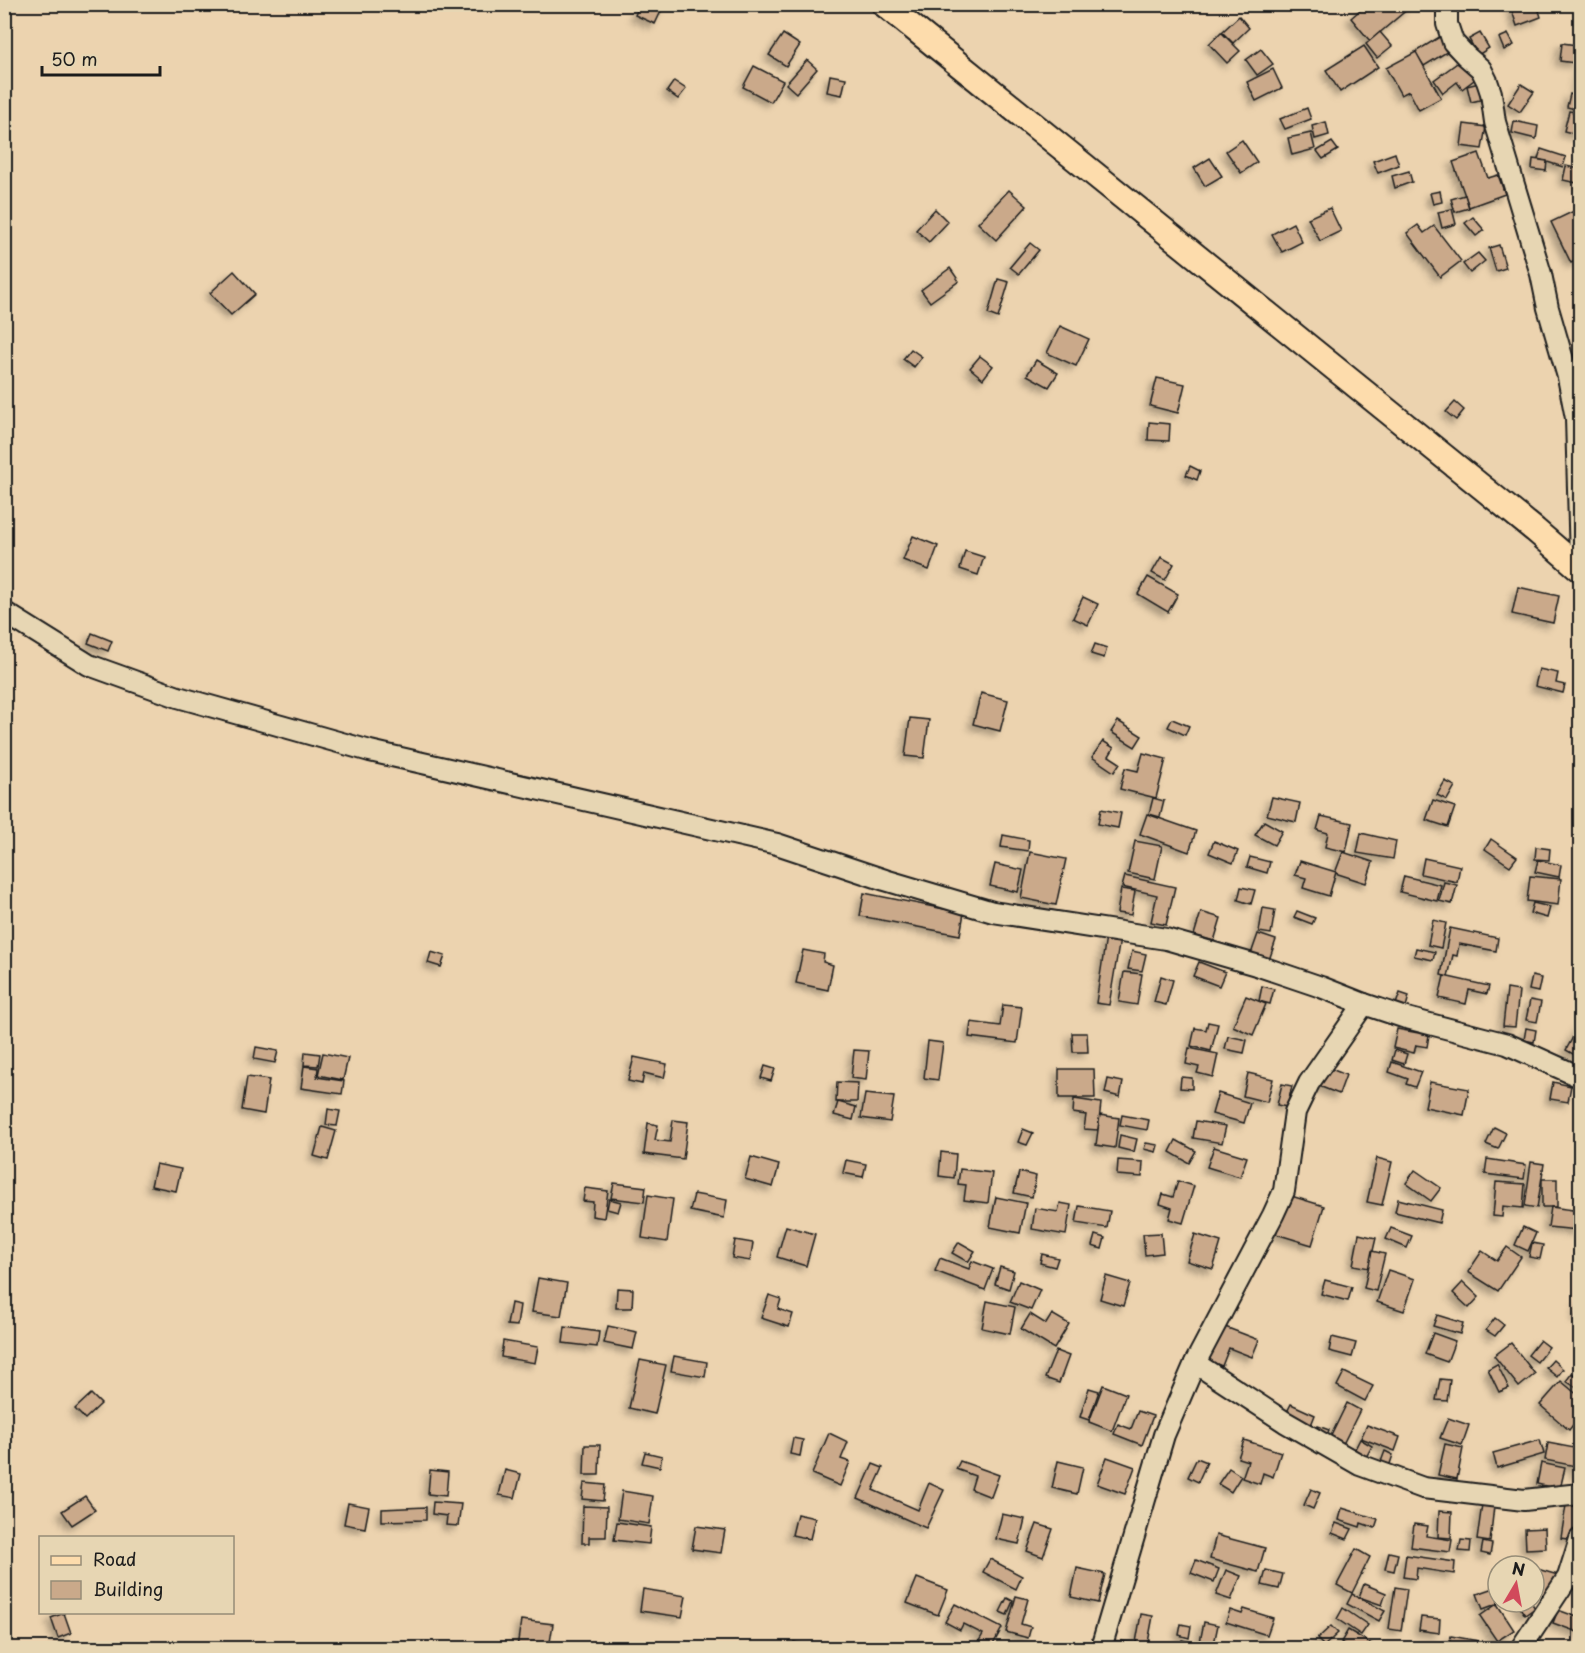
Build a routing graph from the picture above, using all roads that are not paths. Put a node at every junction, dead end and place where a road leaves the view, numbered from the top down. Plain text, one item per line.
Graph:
1 (884, 4) edge
2 (1447, 4) edge
3 (1581, 561) edge
4 (1581, 569) edge
5 (4, 612) edge
6 (1364, 1004) junction
7 (1581, 1077) edge
8 (1195, 1363) junction
9 (1581, 1494) edge
10 (1581, 1539) edge
11 (1576, 1569) edge
12 (1101, 1648) edge
13 (1521, 1648) edge

1 - 4 main road
2 - 3 street
5 - 6 street
6 - 7 street
6 - 8 street
8 - 9 street
8 - 12 street
10 - 11 street
11 - 13 street

